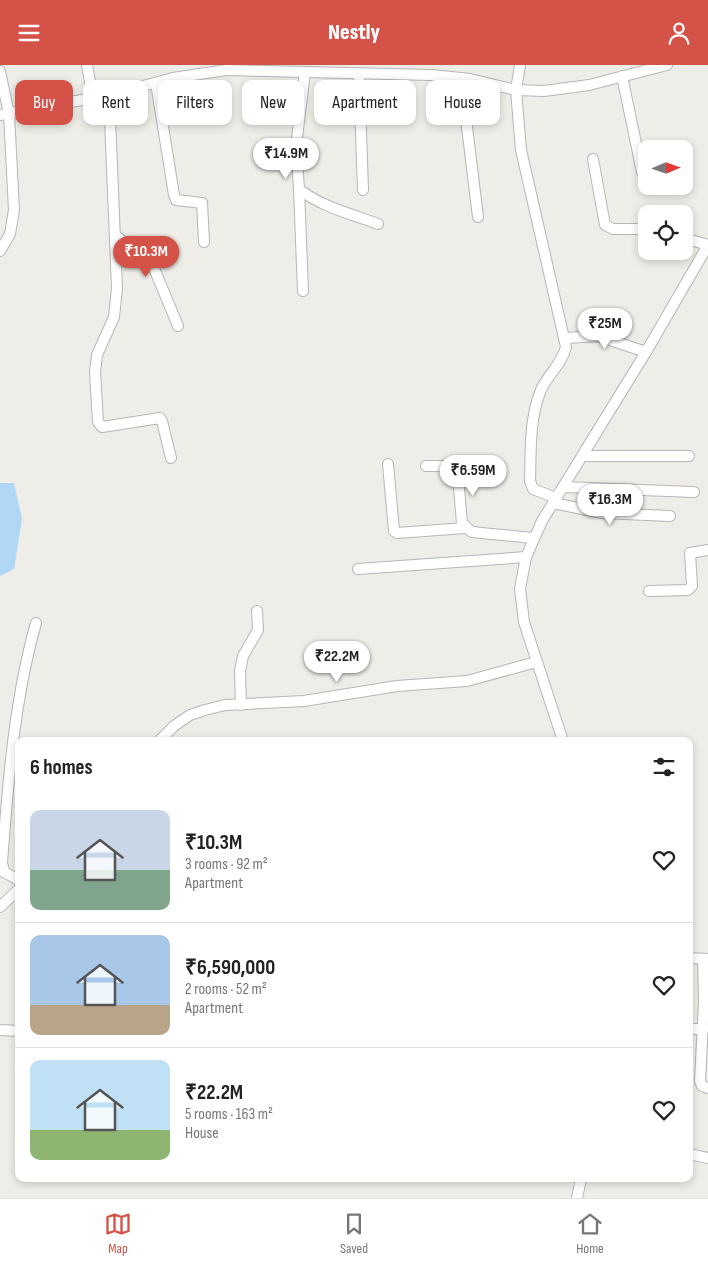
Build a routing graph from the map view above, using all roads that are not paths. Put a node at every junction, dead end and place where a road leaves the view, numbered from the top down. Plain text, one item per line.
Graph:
1 (87, 65) edge
2 (520, 65) edge
3 (667, 65) edge
4 (0, 71) edge
5 (305, 72) junction
6 (359, 75) junction
7 (622, 76) junction
8 (461, 78) junction
9 (90, 80) edge
10 (156, 83) junction
11 (148, 85) edge
12 (516, 90) junction
13 (83, 100) edge
14 (5, 114) edge
15 (110, 125) edge
16 (638, 153) edge
17 (593, 159) dead end
18 (299, 189) junction
19 (363, 190) dead end
20 (478, 217) dead end
21 (378, 224) dead end
22 (638, 229) edge
23 (115, 235) junction
24 (693, 241) edge
25 (204, 242) dead end
26 (708, 245) edge
27 (0, 251) edge
28 (303, 291) dead end
29 (178, 326) dead end
30 (566, 338) junction
31 (646, 352) junction
32 (582, 456) junction
33 (689, 457) dead end
34 (171, 458) dead end
35 (388, 464) dead end
36 (426, 466) dead end
37 (563, 487) junction
38 (694, 492) dead end
39 (555, 501) junction
40 (670, 516) dead end
41 (465, 528) junction
42 (533, 538) junction
43 (708, 550) edge
44 (526, 557) junction
45 (358, 569) dead end
46 (649, 591) dead end
47 (257, 611) dead end
48 (36, 623) dead end
49 (536, 662) junction
50 (241, 705) junction
51 (163, 737) edge
52 (562, 737) edge
53 (2, 870) edge
54 (15, 878) edge
55 (15, 893) edge
56 (0, 907) edge
57 (705, 959) edge
58 (693, 1029) edge
59 (704, 1029) junction
60 (0, 1031) edge
61 (15, 1031) edge
62 (708, 1088) edge
63 (693, 1154) edge
64 (708, 1158) edge
65 (580, 1182) edge
66 (577, 1198) edge

1 - 9 street
2 - 12 street
3 - 7 street
4 - 14 street
5 - 6 street
5 - 10 street
5 - 18 street
6 - 8 street
6 - 19 street
7 - 12 street
7 - 16 street
8 - 12 street
8 - 20 street
10 - 11 street
10 - 25 street
12 - 30 street
13 - 14 street
14 - 27 street
15 - 23 street
17 - 22 street
18 - 21 street
18 - 28 street
23 - 29 street
23 - 34 street
24 - 26 street
26 - 31 street
30 - 31 street
30 - 39 street
31 - 32 street
32 - 33 street
32 - 37 street
35 - 41 street
36 - 41 street
37 - 38 street
37 - 39 street
39 - 40 street
39 - 42 street
41 - 42 street
42 - 44 street
43 - 46 street
44 - 45 street
44 - 49 street
47 - 50 street
48 - 53 street
49 - 50 street
49 - 52 street
50 - 51 street
53 - 54 street
55 - 56 street
57 - 59 street
58 - 59 street
59 - 62 street
60 - 61 street
63 - 64 street
65 - 66 street

